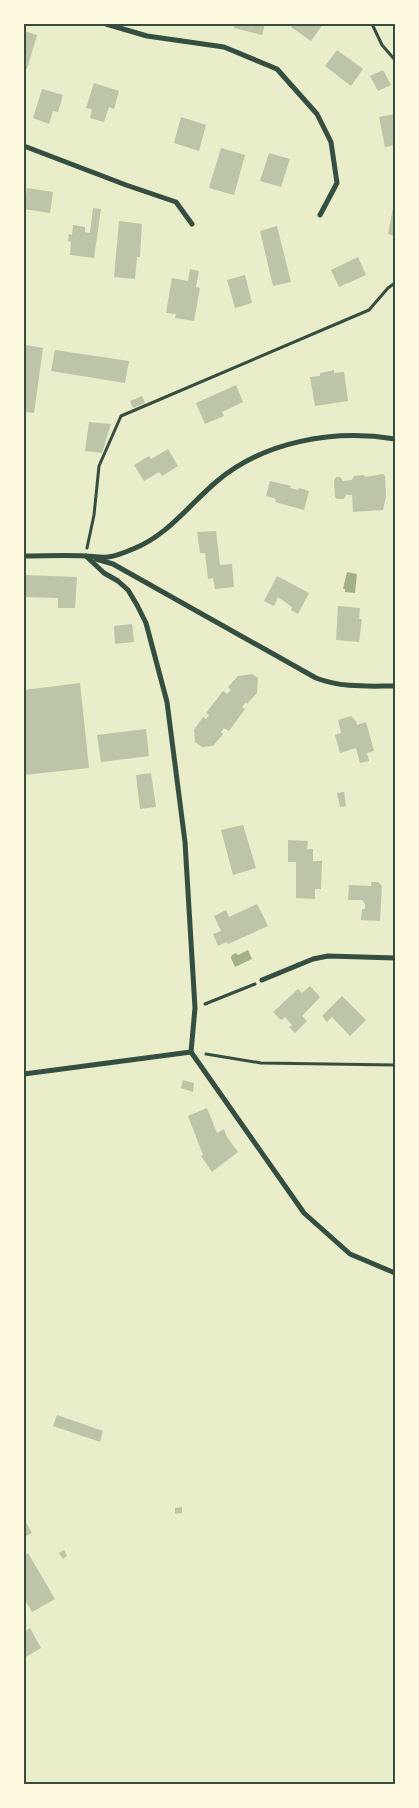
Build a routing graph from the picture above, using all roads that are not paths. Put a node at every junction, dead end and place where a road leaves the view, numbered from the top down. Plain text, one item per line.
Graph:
1 (106, 24) edge
2 (24, 146) edge
3 (320, 216) dead end
4 (192, 224) dead end
5 (395, 439) edge
6 (24, 556) edge
7 (86, 556) junction
8 (395, 686) edge
9 (395, 958) edge
10 (262, 980) road end
11 (190, 1052) junction
12 (24, 1074) edge
13 (395, 1273) edge

1 - 3 street
2 - 4 street
5 - 7 street
6 - 7 street
7 - 8 street
7 - 11 street
9 - 10 street
11 - 12 street
11 - 13 street

